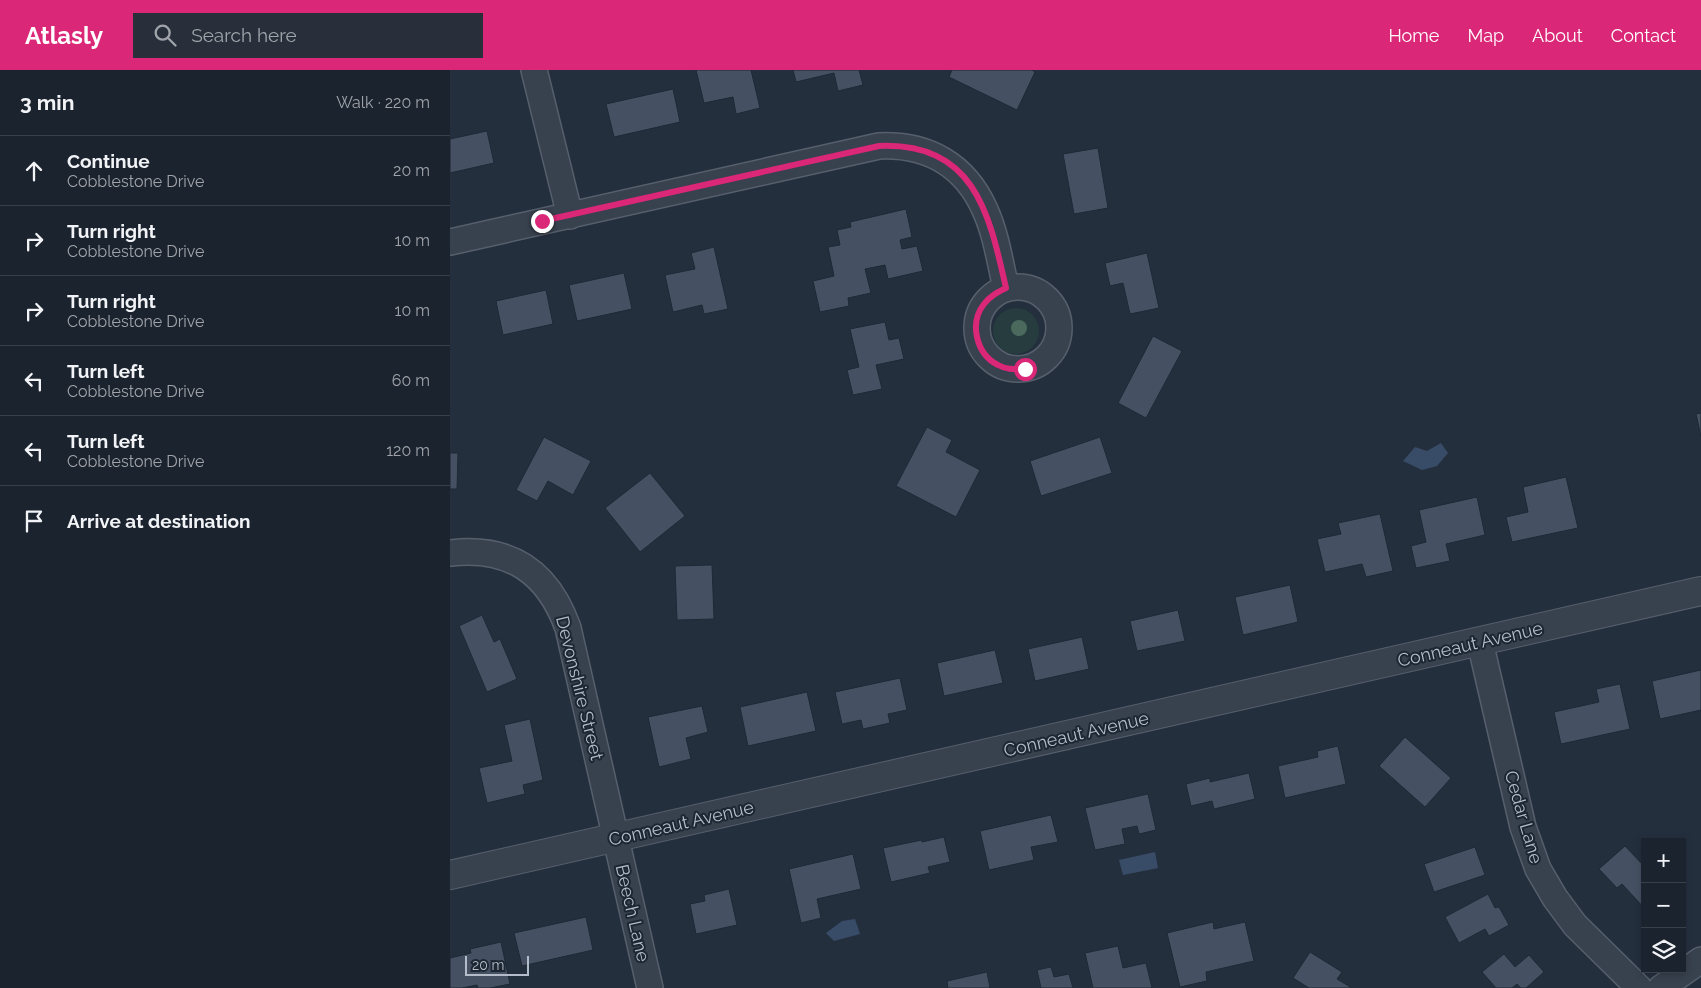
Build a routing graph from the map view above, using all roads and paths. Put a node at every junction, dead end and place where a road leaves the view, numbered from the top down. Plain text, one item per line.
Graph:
1 (534, 70) edge
2 (570, 216) junction
3 (450, 242) edge
4 (1006, 288) dead end
5 (450, 553) edge
6 (1701, 592) edge
7 (1480, 642) junction
8 (616, 838) junction
9 (450, 875) edge
10 (1701, 960) edge
11 (650, 988) edge
12 (1639, 988) edge
13 (1661, 988) edge

1 - 2 street
2 - 3 street
2 - 4 street
5 - 8 street, Devonshire Street
6 - 7 street, Conneaut Avenue
7 - 8 street, Conneaut Avenue
7 - 12 street, Cedar Lane
8 - 9 street, Conneaut Avenue
8 - 11 street, Beech Lane
10 - 13 street

